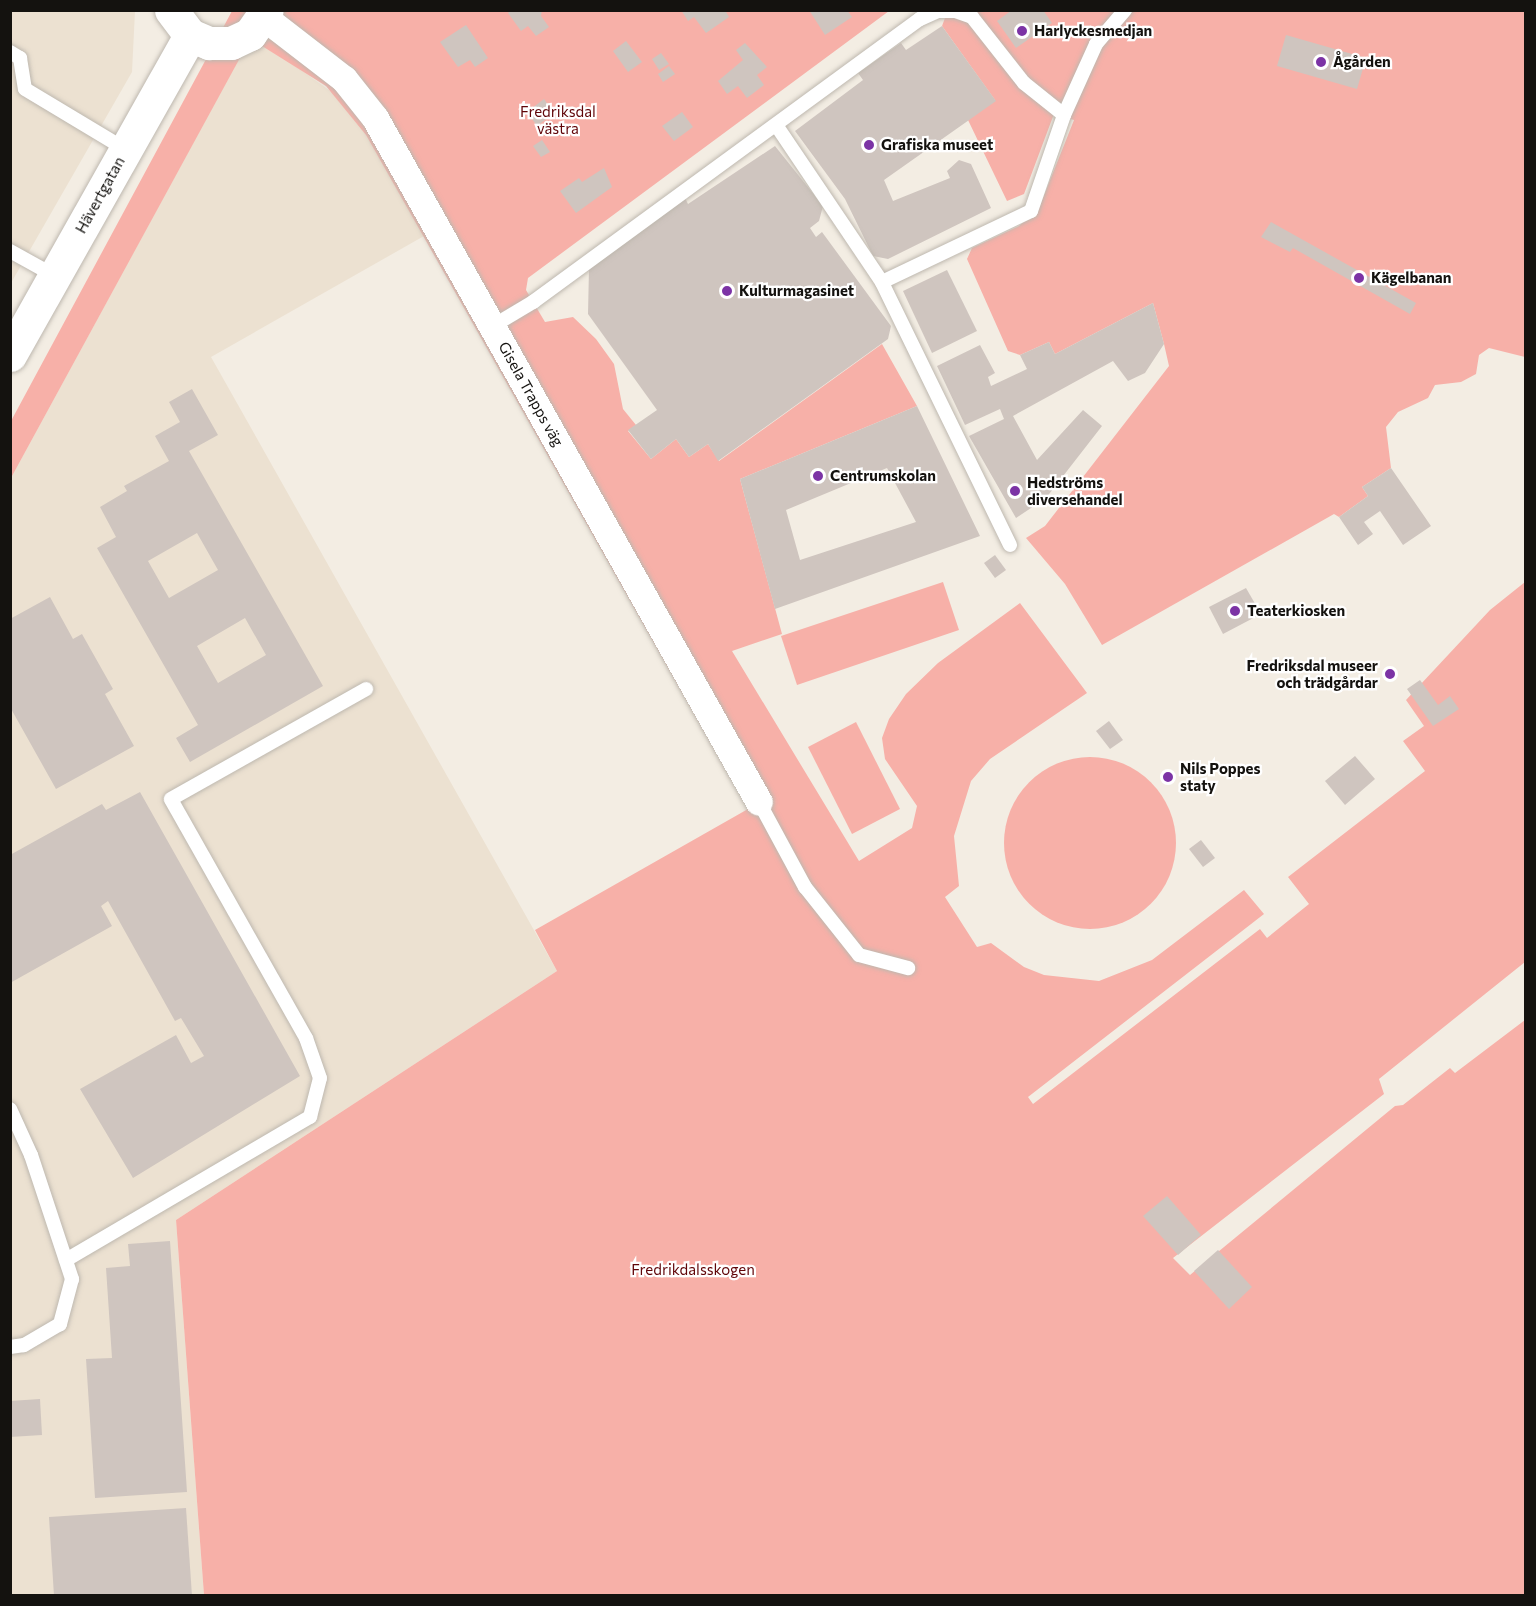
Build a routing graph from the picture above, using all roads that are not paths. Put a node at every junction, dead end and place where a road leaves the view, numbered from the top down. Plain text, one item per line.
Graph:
1 (1125, 10) edge
2 (266, 14) edge
3 (181, 23) edge
4 (10, 52) edge
5 (1065, 115) junction
6 (776, 125) junction
7 (125, 149) junction
8 (10, 250) edge
9 (55, 276) junction
10 (882, 282) junction
11 (493, 326) junction
12 (10, 355) edge
13 (1010, 545) dead end
14 (366, 689) dead end
15 (759, 802) joint
16 (908, 968) dead end
17 (10, 1109) edge
18 (66, 1260) junction
19 (10, 1347) edge

1 - 5 lane
2 - 3 street
2 - 11 street, Gisela Trapps väg
3 - 7 street, Hävertgatan
4 - 7 lane
5 - 6 lane
5 - 10 lane
6 - 10 lane
6 - 11 lane
7 - 9 street, Hävertgatan
8 - 9 lane
9 - 12 street, Hävertgatan
10 - 13 lane
11 - 15 street, Gisela Trapps väg
14 - 18 lane
15 - 16 lane
17 - 18 lane
18 - 19 lane

